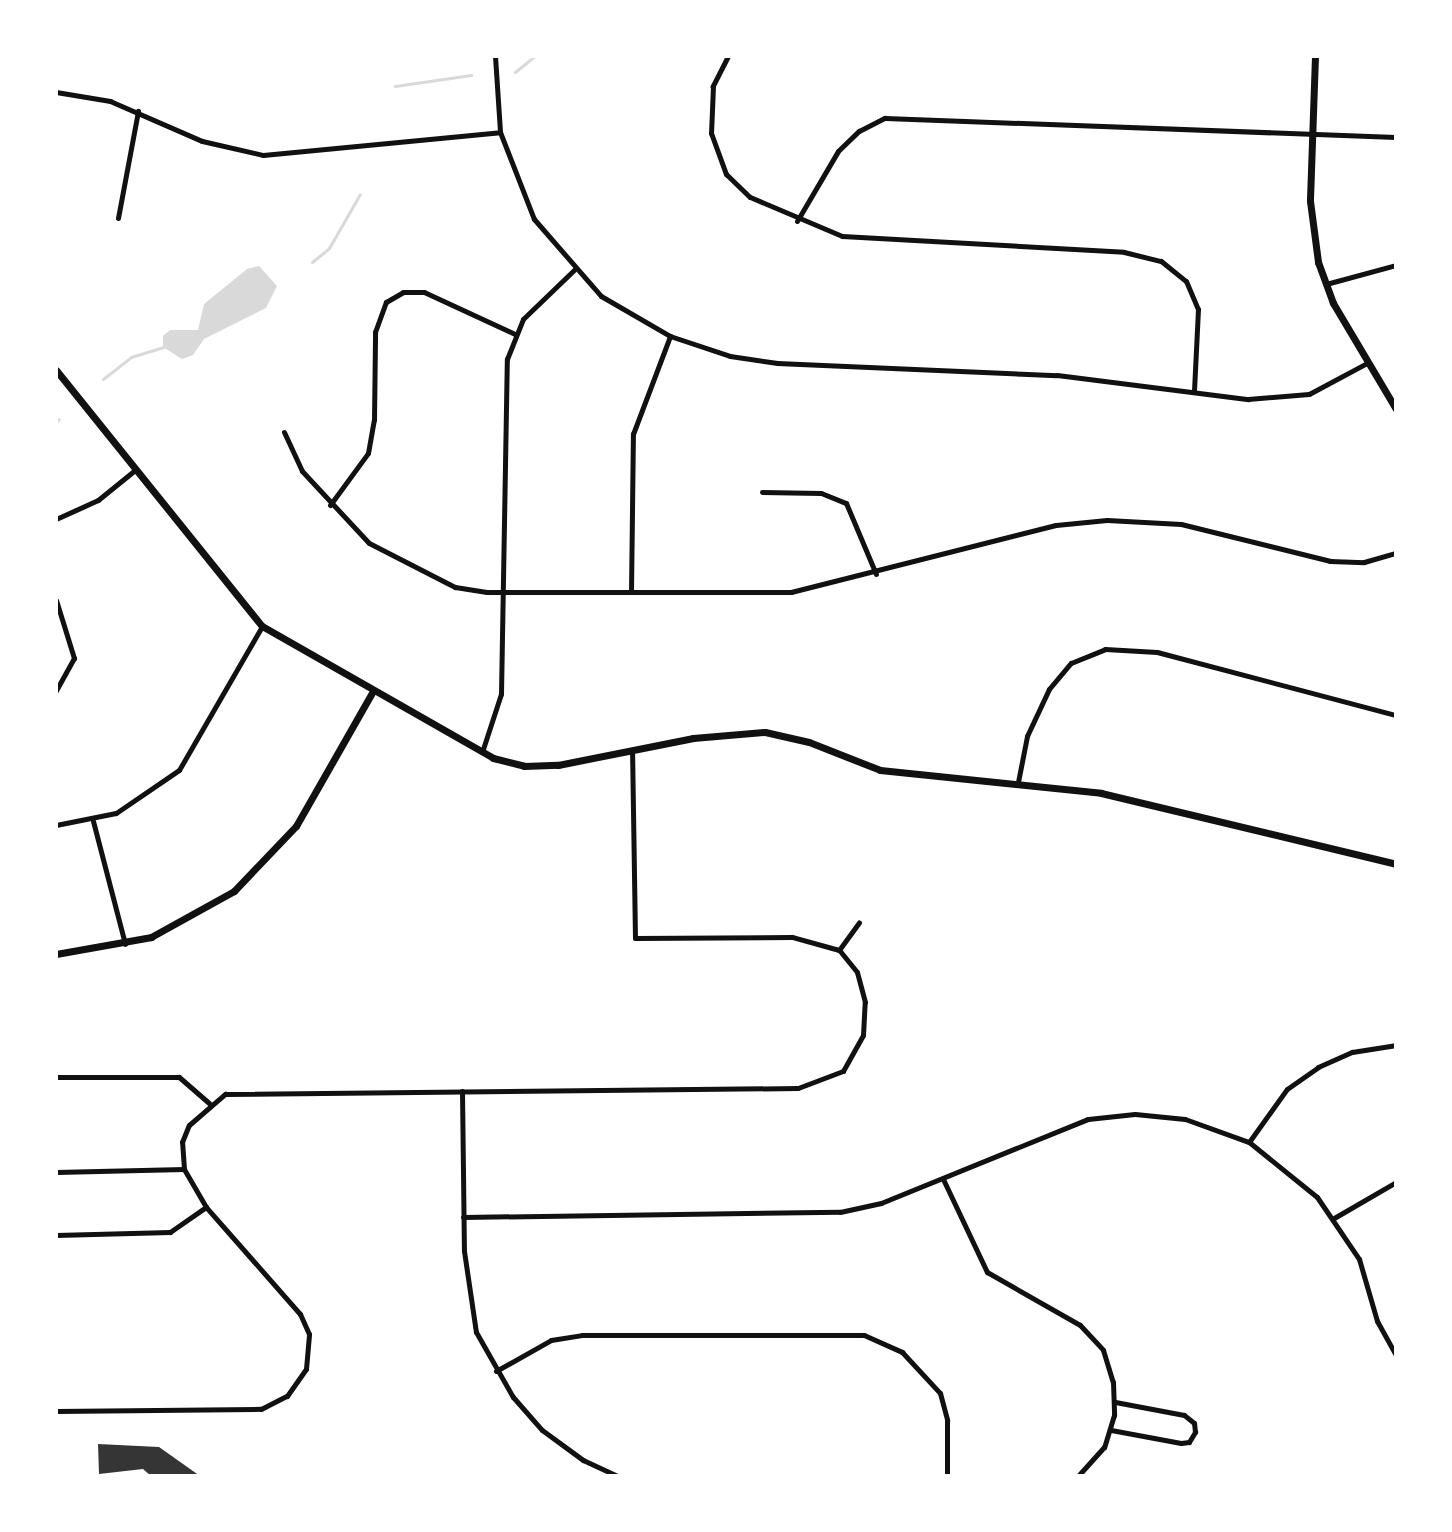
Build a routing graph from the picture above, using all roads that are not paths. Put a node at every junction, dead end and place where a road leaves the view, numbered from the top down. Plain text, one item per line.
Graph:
1 (495, 56) edge
2 (728, 56) edge
3 (1315, 56) edge
4 (56, 92) edge
5 (138, 111) junction
6 (500, 132) junction
7 (1311, 135) junction
8 (1396, 137) edge
9 (118, 218) dead end
10 (797, 221) junction
11 (1396, 265) edge
12 (574, 270) junction
13 (1326, 284) junction
14 (515, 334) junction
15 (670, 336) junction
16 (1367, 363) junction
17 (56, 370) edge
18 (1194, 392) junction
19 (1396, 409) edge
20 (284, 432) dead end
21 (135, 470) junction
22 (762, 492) dead end
23 (330, 505) junction
24 (56, 519) edge
25 (1396, 553) edge
26 (876, 574) junction
27 (631, 592) junction
28 (501, 593) junction
29 (56, 600) edge
30 (262, 626) junction
31 (56, 691) edge
32 (372, 693) junction
33 (1396, 715) edge
34 (481, 753) junction
35 (632, 753) junction
36 (1018, 782) junction
37 (93, 821) junction
38 (56, 825) edge
39 (1396, 864) edge
40 (859, 922) dead end
41 (125, 944) junction
42 (839, 950) junction
43 (56, 954) edge
44 (1396, 1045) edge
45 (56, 1077) edge
46 (462, 1091) junction
47 (209, 1103) junction
48 (1249, 1142) junction
49 (184, 1169) junction
50 (56, 1172) edge
51 (943, 1179) junction
52 (1396, 1182) edge
53 (206, 1207) junction
54 (463, 1217) junction
55 (1334, 1218) junction
56 (56, 1235) edge
57 (1396, 1355) edge
58 (496, 1371) junction
59 (1115, 1402) junction
60 (56, 1411) edge
61 (1111, 1430) junction
62 (617, 1476) edge
63 (947, 1476) edge
64 (1078, 1476) edge

1 - 6 street
2 - 10 street
3 - 7 street
4 - 5 street
5 - 6 street
5 - 9 street
6 - 12 street
7 - 8 street
7 - 10 street
7 - 13 street
10 - 18 street
11 - 13 street
12 - 14 street
12 - 15 street
13 - 16 street
14 - 23 street
14 - 28 street
15 - 18 street
15 - 27 street
16 - 18 street
16 - 19 street
17 - 21 street
20 - 23 street
21 - 24 street
21 - 30 street
22 - 26 street
23 - 28 street
25 - 26 street
26 - 27 street
27 - 28 street
28 - 34 street
29 - 31 street
30 - 32 street
30 - 37 street
32 - 34 street
32 - 41 street
33 - 36 street
34 - 35 street
35 - 36 street
35 - 42 street
36 - 39 street
37 - 38 street
37 - 41 street
40 - 42 street
41 - 43 street
42 - 46 street
44 - 48 street
45 - 47 street
46 - 47 street
46 - 54 street
47 - 49 street
48 - 51 street
48 - 55 street
49 - 50 street
49 - 53 street
51 - 54 street
51 - 59 street
52 - 55 street
53 - 56 street
53 - 60 street
54 - 58 street
55 - 57 street
58 - 62 street
58 - 63 street
59 - 61 street
59 - 61 street
61 - 64 street

